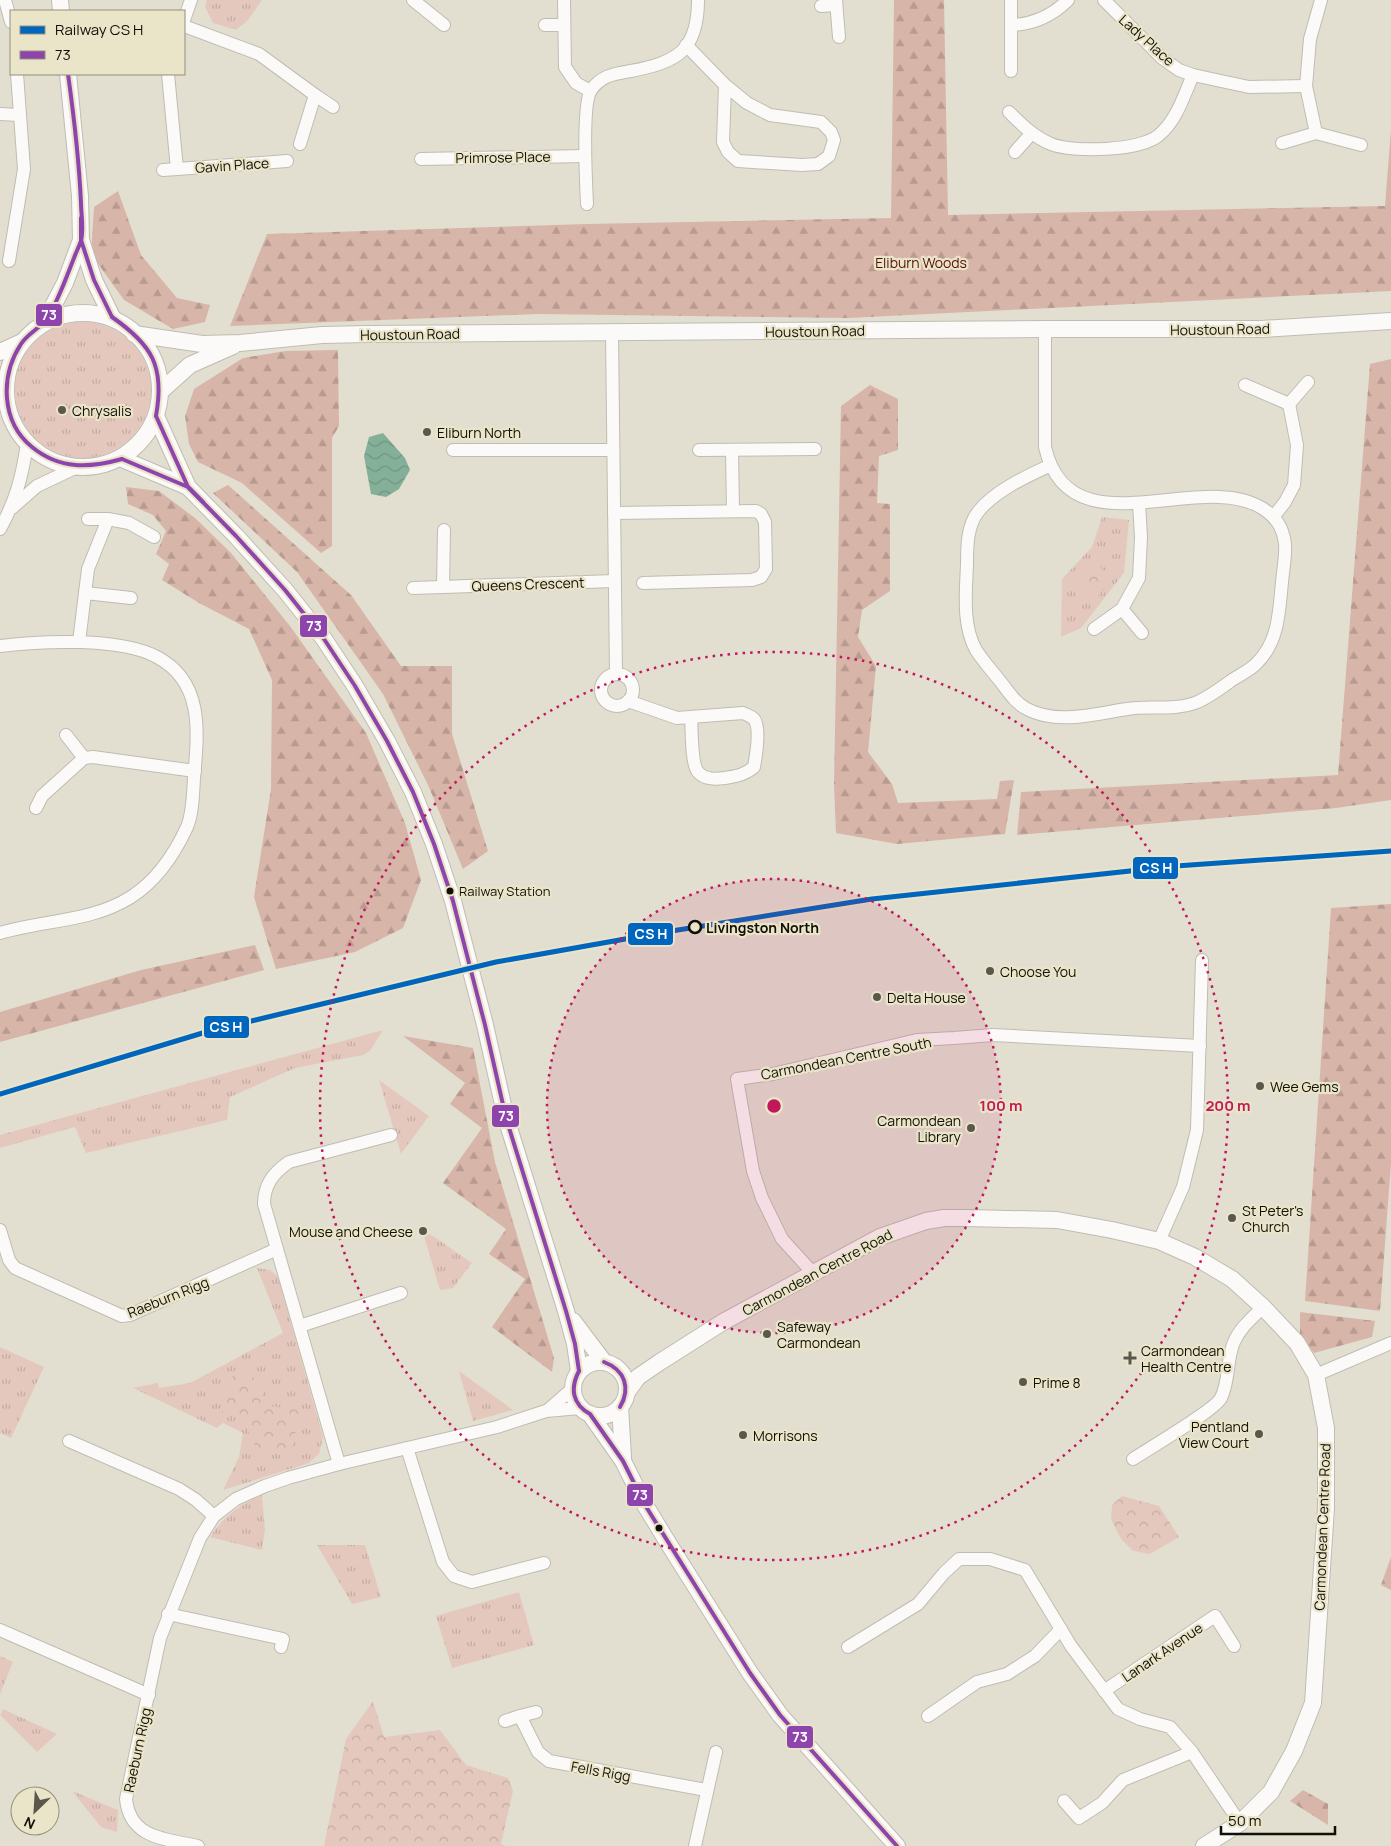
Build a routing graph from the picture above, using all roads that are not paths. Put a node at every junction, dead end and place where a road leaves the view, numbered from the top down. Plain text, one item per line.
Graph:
1 (5, 0) edge
2 (191, 0) edge
3 (413, 0) edge
4 (564, 0) edge
5 (698, 0) edge
6 (1011, 0) edge
7 (1068, 0) edge
8 (1104, 0) edge
9 (1321, 0) edge
10 (836, 3) edge
11 (821, 6) dead end
12 (185, 17) edge
13 (10, 18) edge
14 (444, 25) dead end
15 (545, 25) dead end
16 (564, 25) junction
17 (1012, 25) junction
18 (185, 26) edge
19 (839, 37) dead end
20 (686, 45) junction
21 (1011, 71) dead end
22 (17, 75) edge
23 (68, 75) edge
24 (168, 75) edge
25 (1193, 75) junction
26 (725, 85) junction
27 (1306, 86) junction
28 (590, 91) junction
29 (315, 95) junction
30 (333, 106) dead end
31 (1009, 112) dead end
32 (0, 114) edge
33 (19, 115) junction
34 (1316, 133) junction
35 (1032, 134) junction
36 (1282, 143) dead end
37 (300, 144) dead end
38 (1361, 145) dead end
39 (1015, 152) dead end
40 (586, 156) junction
41 (421, 159) dead end
42 (287, 161) dead end
43 (178, 169) junction
44 (162, 170) dead end
45 (587, 204) dead end
46 (80, 240) junction
47 (9, 261) dead end
48 (112, 317) junction
49 (1391, 321) edge
50 (44, 323) junction
51 (1045, 329) junction
52 (612, 333) junction
53 (134, 334) junction
54 (22, 342) junction
55 (240, 344) junction
56 (0, 352) edge
57 (1308, 382) dead end
58 (1245, 385) dead end
59 (161, 391) junction
60 (3, 399) edge
61 (1289, 404) junction
62 (156, 416) junction
63 (27, 444) junction
64 (815, 449) dead end
65 (454, 450) dead end
66 (613, 450) junction
67 (699, 450) dead end
68 (732, 450) junction
69 (122, 459) junction
70 (1051, 464) junction
71 (75, 468) junction
72 (188, 487) junction
73 (1139, 503) junction
74 (12, 508) junction
75 (733, 510) junction
76 (614, 513) junction
77 (1274, 516) junction
78 (88, 519) dead end
79 (108, 519) junction
80 (0, 529) edge
81 (444, 530) dead end
82 (154, 537) dead end
83 (614, 581) junction
84 (644, 583) dead end
85 (443, 587) junction
86 (413, 588) dead end
87 (85, 593) junction
88 (131, 598) dead end
89 (1122, 609) junction
90 (1094, 629) dead end
91 (1142, 633) dead end
92 (79, 642) junction
93 (0, 646) edge
94 (616, 674) junction
95 (632, 685) junction
96 (628, 702) junction
97 (645, 707) junction
98 (691, 718) junction
99 (66, 734) dead end
100 (84, 758) junction
101 (195, 771) junction
102 (36, 808) dead end
103 (0, 933) edge
104 (1202, 960) dead end
105 (1200, 1046) junction
106 (392, 1135) dead end
107 (0, 1230) edge
108 (1159, 1241) junction
109 (277, 1250) junction
110 (813, 1273) junction
111 (401, 1293) dead end
112 (1263, 1307) junction
113 (566, 1311) junction
114 (300, 1326) junction
115 (1391, 1343) edge
116 (660, 1362) junction
117 (610, 1364) junction
118 (579, 1371) junction
119 (1316, 1375) junction
120 (572, 1389) junction
121 (627, 1392) junction
122 (620, 1407) junction
123 (546, 1411) junction
124 (585, 1411) junction
125 (69, 1441) dead end
126 (407, 1448) junction
127 (1133, 1459) dead end
128 (623, 1461) junction
129 (339, 1464) junction
130 (214, 1516) junction
131 (544, 1563) dead end
132 (168, 1614) junction
133 (1061, 1629) junction
134 (0, 1630) edge
135 (1234, 1646) dead end
136 (281, 1647) dead end
137 (848, 1647) dead end
138 (1104, 1691) junction
139 (148, 1695) junction
140 (536, 1712) dead end
141 (520, 1716) junction
142 (928, 1716) dead end
143 (504, 1721) dead end
144 (716, 1752) dead end
145 (1192, 1752) junction
146 (706, 1790) junction
147 (1064, 1800) dead end
148 (1240, 1823) junction
149 (198, 1846) edge
150 (695, 1846) edge
151 (897, 1846) edge
152 (1204, 1846) edge

1 - 13 street
2 - 12 street
3 - 14 street
4 - 16 street
5 - 20 street
6 - 17 street
7 - 17 street
8 - 25 street, Lady Place
9 - 27 street
10 - 11 street
10 - 19 street
15 - 16 street
16 - 28 street
17 - 21 street
18 - 29 street
20 - 26 street
20 - 28 street
22 - 33 street
23 - 46 street
24 - 43 street, Gavin Place
25 - 27 street, Lady Place
25 - 35 street
26 - 26 street
27 - 34 street
28 - 40 street
29 - 30 street
29 - 37 street
31 - 35 street
32 - 33 street
33 - 47 street
34 - 36 street
34 - 38 street
35 - 39 street
40 - 41 street, Primrose Place
40 - 45 street
42 - 43 street, Gavin Place
43 - 44 street, Gavin Place
46 - 48 street
46 - 50 street
48 - 50 street
48 - 53 street
49 - 51 street, Houstoun Road
50 - 54 street
51 - 52 street, Houstoun Road
51 - 70 street
52 - 55 street, Houstoun Road
52 - 66 street
53 - 55 street, Houstoun Road
53 - 59 street
54 - 56 street
54 - 60 street
55 - 59 street, Houstoun Road
57 - 61 street
58 - 61 street
59 - 62 street
60 - 63 street
61 - 77 street
62 - 69 street
62 - 72 street
63 - 71 street
63 - 74 street
64 - 68 street
65 - 66 street
66 - 76 street
67 - 68 street
68 - 75 street
69 - 71 street
69 - 72 street
70 - 73 street
70 - 77 street
71 - 74 street
72 - 113 street
73 - 77 street
73 - 89 street
74 - 80 street
75 - 76 street
75 - 84 street
76 - 83 street
78 - 79 street
79 - 82 street
79 - 87 street
81 - 85 street
83 - 85 street, Queens Crescent
83 - 94 street
85 - 86 street, Queens Crescent
87 - 88 street
87 - 92 street
89 - 90 street
89 - 91 street
92 - 93 street
92 - 101 street
94 - 95 street
94 - 96 street
95 - 96 street
95 - 97 street
96 - 97 street
97 - 98 street
98 - 98 street
99 - 100 street
100 - 101 street
100 - 102 street
101 - 103 street
104 - 105 street
105 - 108 street
105 - 110 street, Carmondean Centre South
106 - 109 street
107 - 109 street, Raeburn Rigg
108 - 110 street, Carmondean Centre Road
108 - 112 street, Carmondean Centre Road
109 - 114 street
110 - 116 street, Carmondean Centre Road
111 - 114 street
112 - 119 street, Carmondean Centre Road
112 - 127 street
113 - 117 street
113 - 118 street
114 - 129 street
115 - 119 street
116 - 117 street, Carmondean Centre Road
116 - 121 street, Carmondean Centre Road
117 - 118 street
117 - 121 street
118 - 120 street
119 - 148 street, Carmondean Centre Road
120 - 123 street, Raeburn Rigg
120 - 124 street
121 - 122 street
122 - 124 street
122 - 128 street
123 - 124 street, Raeburn Rigg
123 - 126 street, Raeburn Rigg
124 - 128 street
125 - 130 street
126 - 129 street, Raeburn Rigg
126 - 131 street
128 - 151 street
129 - 130 street, Raeburn Rigg
130 - 132 street, Raeburn Rigg
132 - 136 street
132 - 139 street, Raeburn Rigg
133 - 137 street
133 - 138 street
133 - 142 street
134 - 139 street, Raeburn Rigg
135 - 138 street, Lanark Avenue
138 - 145 street
139 - 149 street, Raeburn Rigg
140 - 141 street
141 - 143 street
141 - 146 street, Fells Rigg
144 - 146 street
145 - 147 street
145 - 148 street
146 - 150 street
148 - 152 street, Carmondean Centre Road

